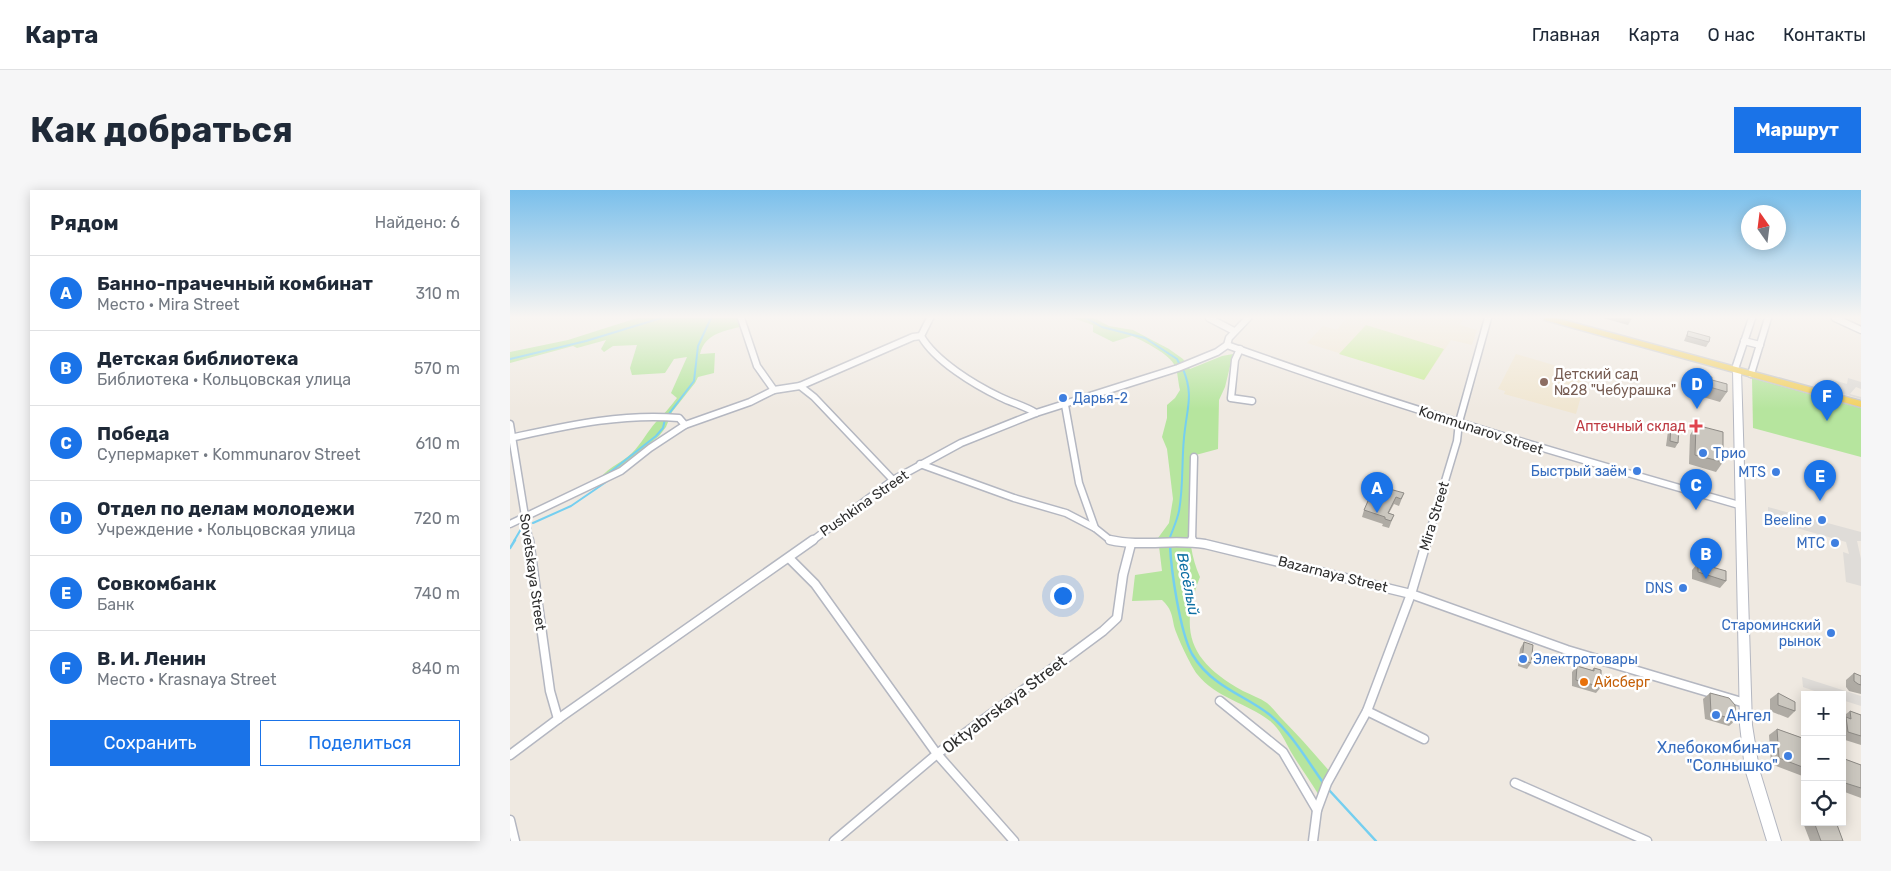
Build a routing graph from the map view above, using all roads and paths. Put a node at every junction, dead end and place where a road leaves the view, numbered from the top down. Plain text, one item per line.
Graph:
1 (751, 348) edge
2 (888, 348) edge
3 (930, 348) edge
4 (1222, 348) edge
5 (1480, 348) edge
6 (1660, 348) edge
7 (1742, 348) edge
8 (1759, 348) edge
9 (1240, 349) joint
10 (1736, 369) junction
11 (1751, 374) junction
12 (800, 386) junction
13 (774, 390) junction
14 (1252, 400) dead end
15 (1861, 404) edge
16 (1065, 405) junction
17 (1036, 413) junction
18 (1459, 422) junction
19 (510, 424) edge
20 (685, 425) junction
21 (512, 438) edge
22 (1194, 457) dead end
23 (920, 464) junction
24 (894, 480) junction
25 (1739, 505) junction
26 (1085, 508) junction
27 (1074, 516) junction
28 (526, 517) junction
29 (510, 524) edge
30 (1095, 528) junction
31 (1192, 542) junction
32 (1131, 544) junction
33 (789, 558) junction
34 (1411, 594) junction
35 (1220, 701) dead end
36 (1745, 703) junction
37 (1367, 711) junction
38 (558, 720) junction
39 (1424, 739) dead end
40 (937, 754) junction
41 (510, 756) edge
42 (1516, 783) dead end
43 (1318, 810) junction
44 (510, 820) edge
45 (515, 841) edge
46 (834, 841) edge
47 (1014, 841) edge
48 (1313, 841) edge
49 (1647, 841) edge
50 (1774, 841) edge

1 - 13 street
2 - 12 street
3 - 17 street
4 - 16 street, Pushkina Street
5 - 18 street, Mira Street
6 - 10 main road
7 - 10 street
8 - 11 street
9 - 14 street
9 - 18 street, Kommunarov Street
10 - 11 main road
10 - 25 main road
11 - 15 main road
12 - 13 street
12 - 24 street
13 - 20 street
16 - 17 street, Pushkina Street
16 - 26 street
17 - 23 street, Pushkina Street
18 - 25 street, Kommunarov Street
18 - 34 street, Mira Street
19 - 21 street, Sovetskaya Street
20 - 21 street
20 - 28 street
21 - 28 street, Sovetskaya Street
22 - 31 street
23 - 24 street, Pushkina Street
23 - 27 street, Bazarnaya Street
24 - 33 street, Pushkina Street
25 - 36 main road
26 - 27 street
26 - 30 street
27 - 30 street, Bazarnaya Street
28 - 29 street
28 - 38 street, Sovetskaya Street
30 - 32 street, Bazarnaya Street
31 - 32 street, Bazarnaya Street
31 - 34 street, Bazarnaya Street
32 - 40 street, Oktyabrskaya Street
33 - 38 street, Pushkina Street
33 - 40 street
34 - 36 street, Bazarnaya Street
34 - 37 street, Mira Street
35 - 43 street
36 - 50 main road
37 - 39 street
37 - 43 street, Mira Street
38 - 41 street, Pushkina Street
40 - 46 street, Oktyabrskaya Street
40 - 47 street
42 - 49 street
43 - 48 street, Mira Street
44 - 45 street

